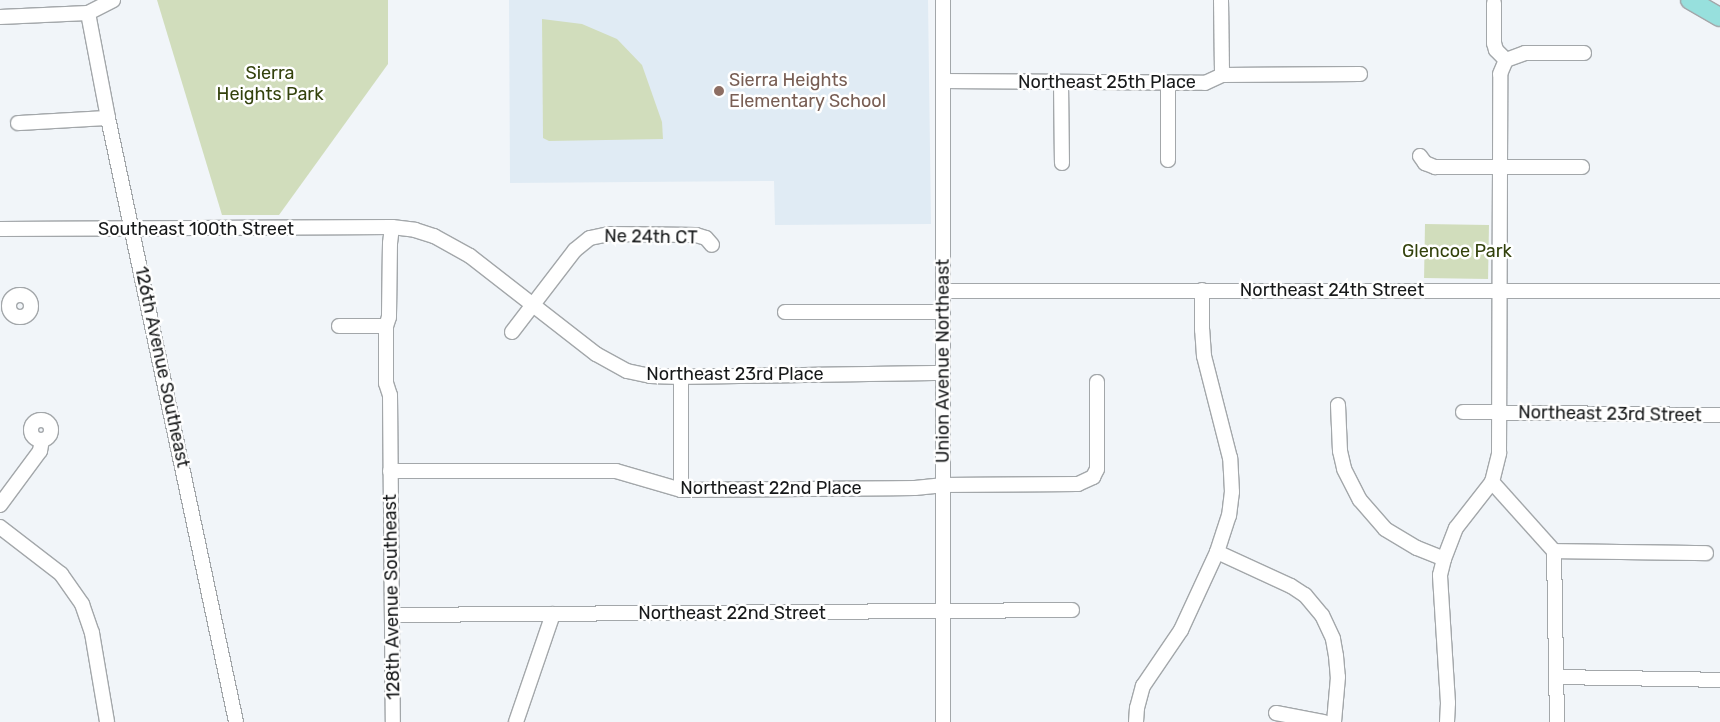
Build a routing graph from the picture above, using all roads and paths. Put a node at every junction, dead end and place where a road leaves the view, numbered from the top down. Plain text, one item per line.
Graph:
1 (113, 0) edge
2 (943, 0) edge
3 (1221, 0) edge
4 (1690, 0) edge
5 (1494, 3) dead end
6 (88, 13) junction
7 (0, 17) edge
8 (1720, 17) edge
9 (1584, 53) dead end
10 (1506, 60) junction
11 (1360, 74) dead end
12 (1222, 75) junction
13 (943, 82) junction
14 (1061, 83) junction
15 (1168, 83) junction
16 (108, 118) junction
17 (18, 123) dead end
18 (1420, 156) dead end
19 (1168, 160) dead end
20 (1062, 163) dead end
21 (1500, 167) junction
22 (1582, 167) dead end
23 (392, 226) junction
24 (0, 229) edge
25 (133, 230) junction
26 (712, 245) dead end
27 (1202, 290) junction
28 (1500, 290) junction
29 (943, 291) junction
30 (1720, 291) edge
31 (533, 305) junction
32 (785, 312) dead end
33 (943, 312) junction
34 (339, 326) dead end
35 (386, 326) junction
36 (512, 332) dead end
37 (943, 373) junction
38 (681, 376) junction
39 (1097, 382) dead end
40 (1338, 405) dead end
41 (1463, 412) dead end
42 (1501, 413) junction
43 (1720, 415) edge
44 (42, 440) dead end
45 (390, 471) junction
46 (1492, 482) junction
47 (942, 486) junction
48 (681, 490) junction
49 (0, 505) edge
50 (0, 527) edge
51 (1554, 551) junction
52 (1217, 552) junction
53 (1706, 553) dead end
54 (1444, 560) junction
55 (1072, 610) dead end
56 (942, 611) junction
57 (392, 614) junction
58 (553, 614) junction
59 (1556, 677) junction
60 (1720, 680) edge
61 (1276, 713) dead end
62 (107, 722) edge
63 (236, 722) edge
64 (393, 722) edge
65 (516, 722) edge
66 (943, 722) edge
67 (1136, 722) edge
68 (1324, 722) edge
69 (1334, 722) edge
70 (1447, 722) edge
71 (1557, 722) edge

1 - 6 street
2 - 13 street, Union Avenue Northeast
3 - 12 street
4 - 8 main road
5 - 10 street
6 - 7 street
6 - 16 street, 126th Avenue Southeast
9 - 10 street
10 - 21 street
11 - 12 street, Northeast 25th Place
12 - 15 street, Northeast 25th Place
13 - 14 street, Northeast 25th Place
13 - 29 street, Union Avenue Northeast
14 - 15 street, Northeast 25th Place
14 - 20 street
15 - 19 street
16 - 17 street
16 - 25 street, 126th Avenue Southeast
18 - 21 street
21 - 22 street
21 - 28 street
23 - 25 street, Southeast 100th Street
23 - 31 street, Northeast 23rd Place
23 - 35 street, 128th Avenue Southeast
24 - 25 street, Southeast 100th Street
25 - 63 street, 126th Avenue Southeast
26 - 31 street, Ne 24th CT
27 - 28 street, Northeast 24th Street
27 - 29 street, Northeast 24th Street
27 - 52 street
28 - 30 street, Northeast 24th Street
28 - 42 street
29 - 33 street, Union Avenue Northeast
31 - 36 street, Ne 24th CT
31 - 38 street, Northeast 23rd Place
32 - 33 street
33 - 37 street, Union Avenue Northeast
34 - 35 street
35 - 45 street, 128th Avenue Southeast
37 - 38 street, Northeast 23rd Place
37 - 47 street, Union Avenue Northeast
38 - 48 street
39 - 47 street, Northeast 22nd Place
40 - 54 street
41 - 42 street, Northeast 23rd Street
42 - 43 street, Northeast 23rd Street
42 - 46 street
44 - 49 street
45 - 48 street, Northeast 22nd Place
45 - 57 street, 128th Avenue Southeast
46 - 51 street
46 - 54 street
47 - 48 street, Northeast 22nd Place
47 - 56 street, Union Avenue Northeast
50 - 62 street
51 - 53 street
51 - 59 street
52 - 67 street
52 - 69 street
54 - 70 street
55 - 56 street, Northeast 22nd Street
56 - 58 street, Northeast 22nd Street
56 - 66 street, Union Avenue Northeast
57 - 58 street, Northeast 22nd Street
57 - 64 street, 128th Avenue Southeast
58 - 65 street
59 - 60 street
59 - 71 street
61 - 68 street

